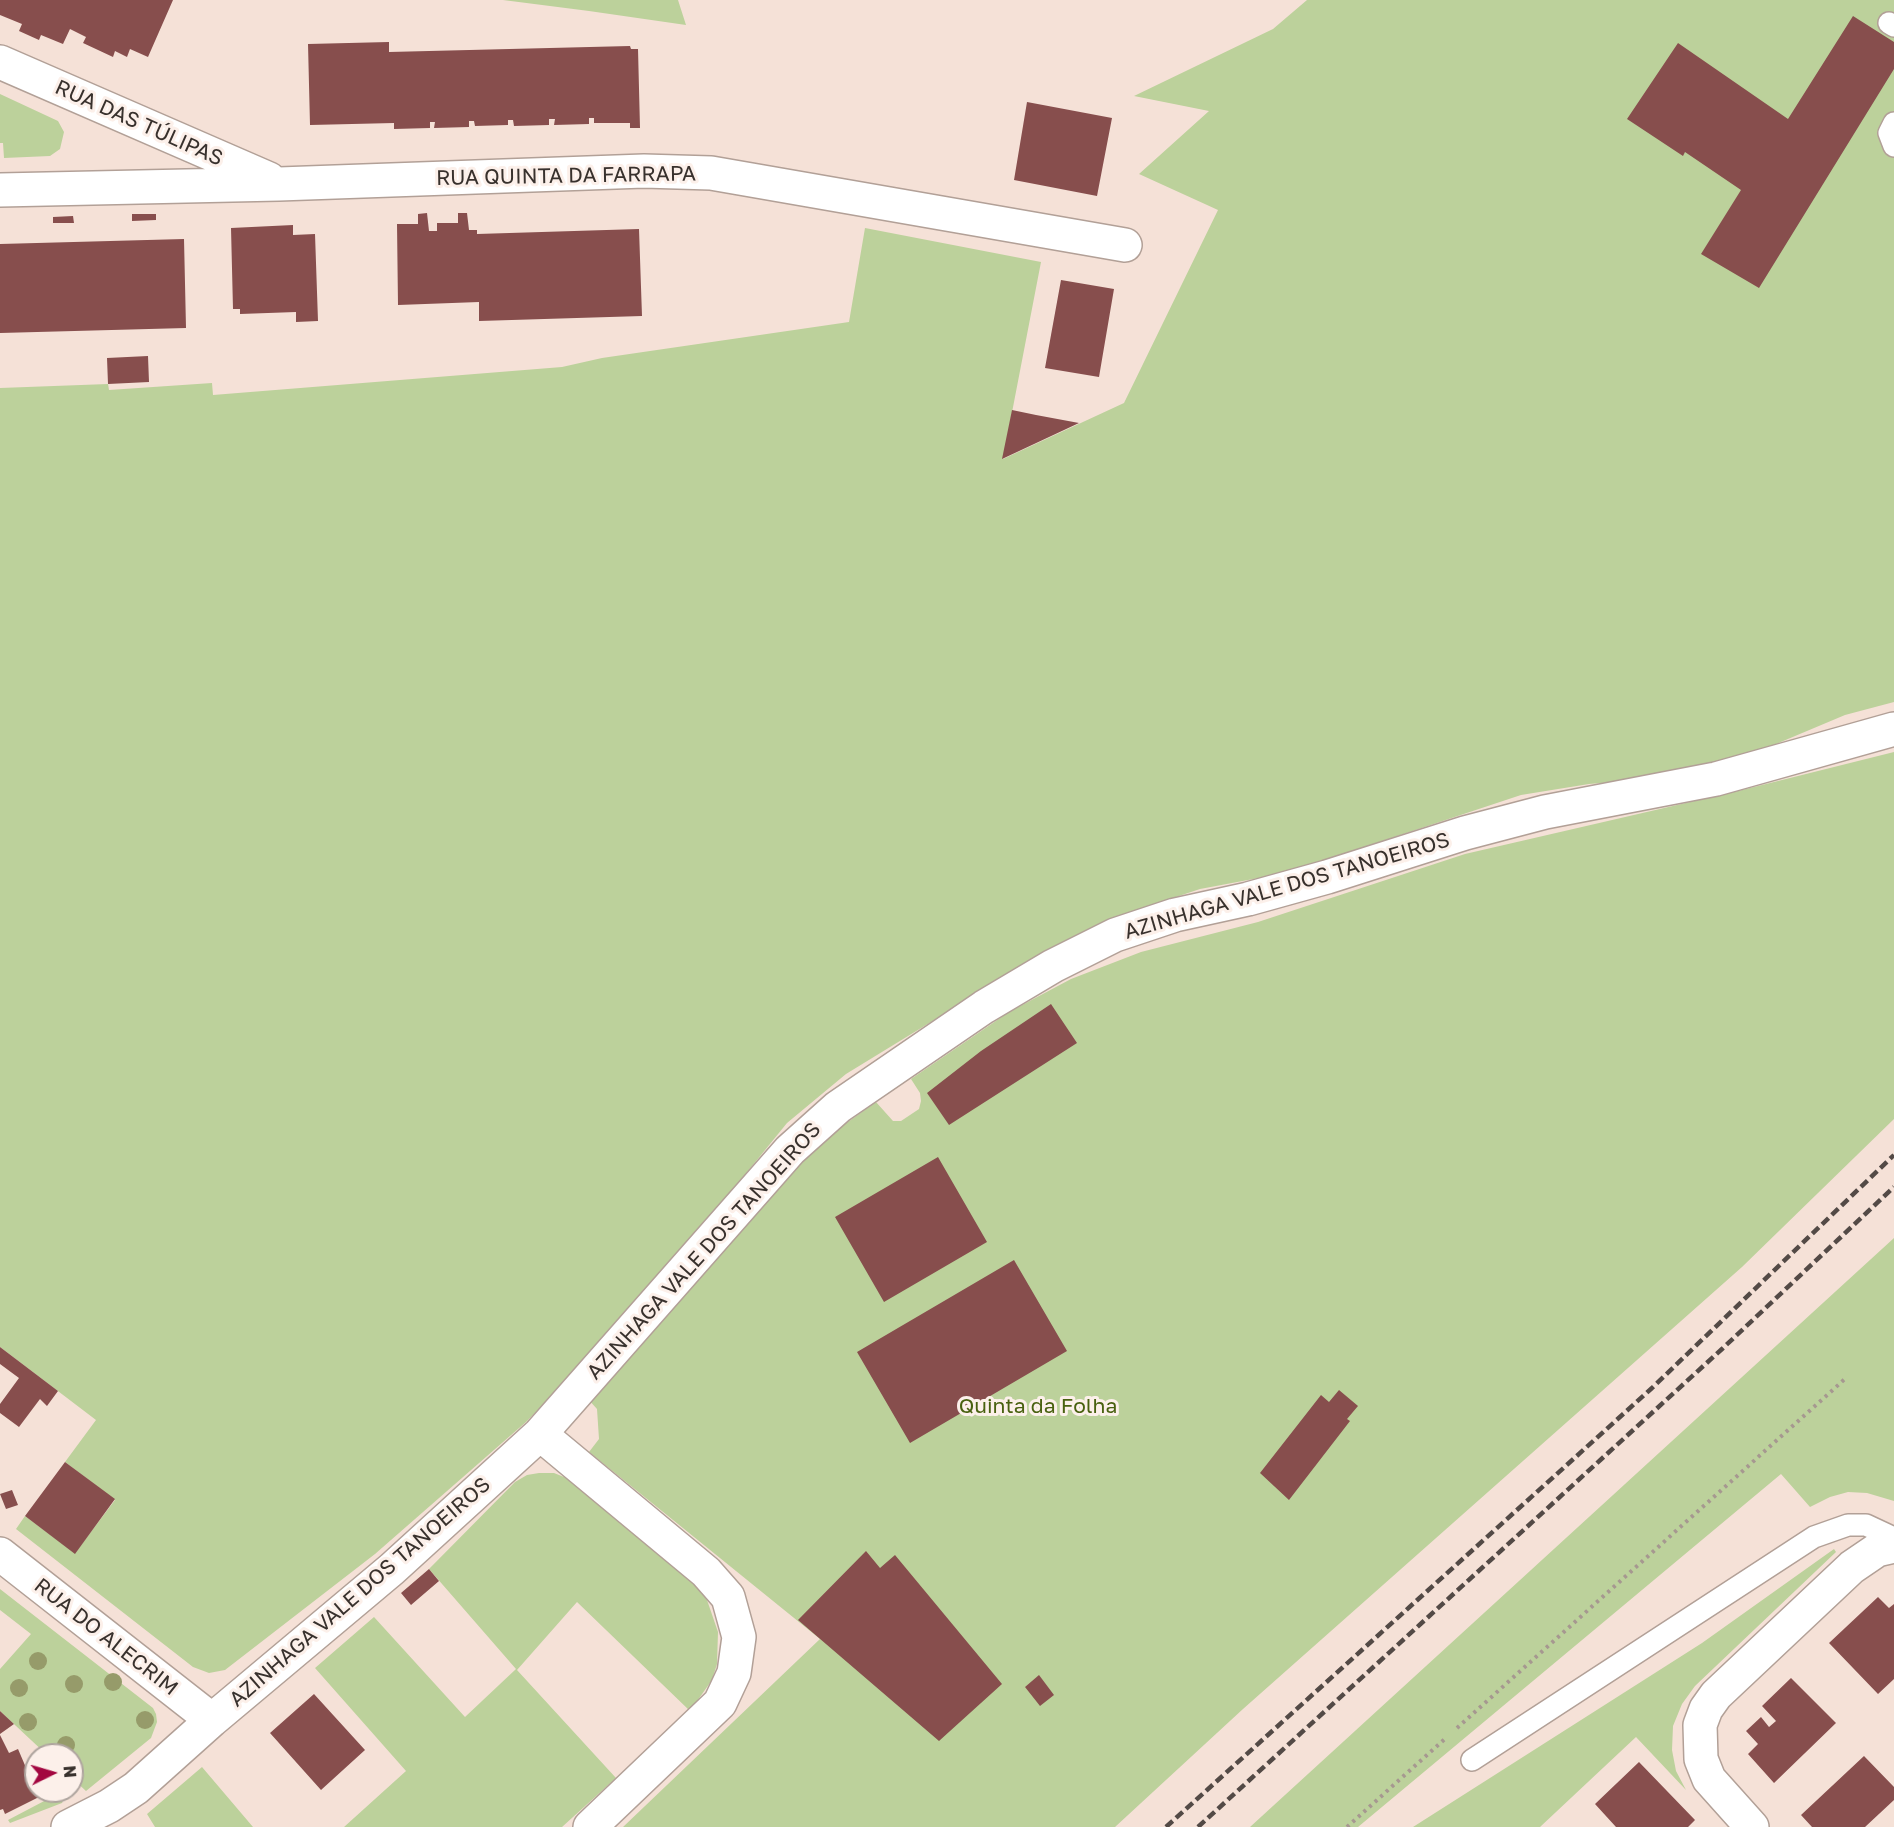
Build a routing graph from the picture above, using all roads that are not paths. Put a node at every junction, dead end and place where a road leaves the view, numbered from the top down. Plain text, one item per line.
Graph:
1 (0, 62) edge
2 (1894, 123) edge
3 (1894, 146) edge
4 (279, 184) junction
5 (0, 190) edge
6 (1125, 245) dead end
7 (1894, 729) edge
8 (540, 1434) junction
9 (1894, 1538) edge
10 (1894, 1546) edge
11 (0, 1554) edge
12 (212, 1720) junction
13 (1472, 1760) dead end
14 (68, 1827) edge
15 (590, 1827) edge
16 (1752, 1827) edge

1 - 4 street, RUA DAS TÚLIPAS
2 - 3 lane
4 - 5 street, RUA QUINTA DA FARRAPA
4 - 6 street, RUA QUINTA DA FARRAPA
7 - 8 street, AZINHAGA VALE DOS TANOEIROS
8 - 12 street, AZINHAGA VALE DOS TANOEIROS
8 - 15 street
9 - 13 lane
10 - 16 street
11 - 12 street, RUA DO ALECRIM
12 - 14 street, AZINHAGA VALE DOS TANOEIROS

